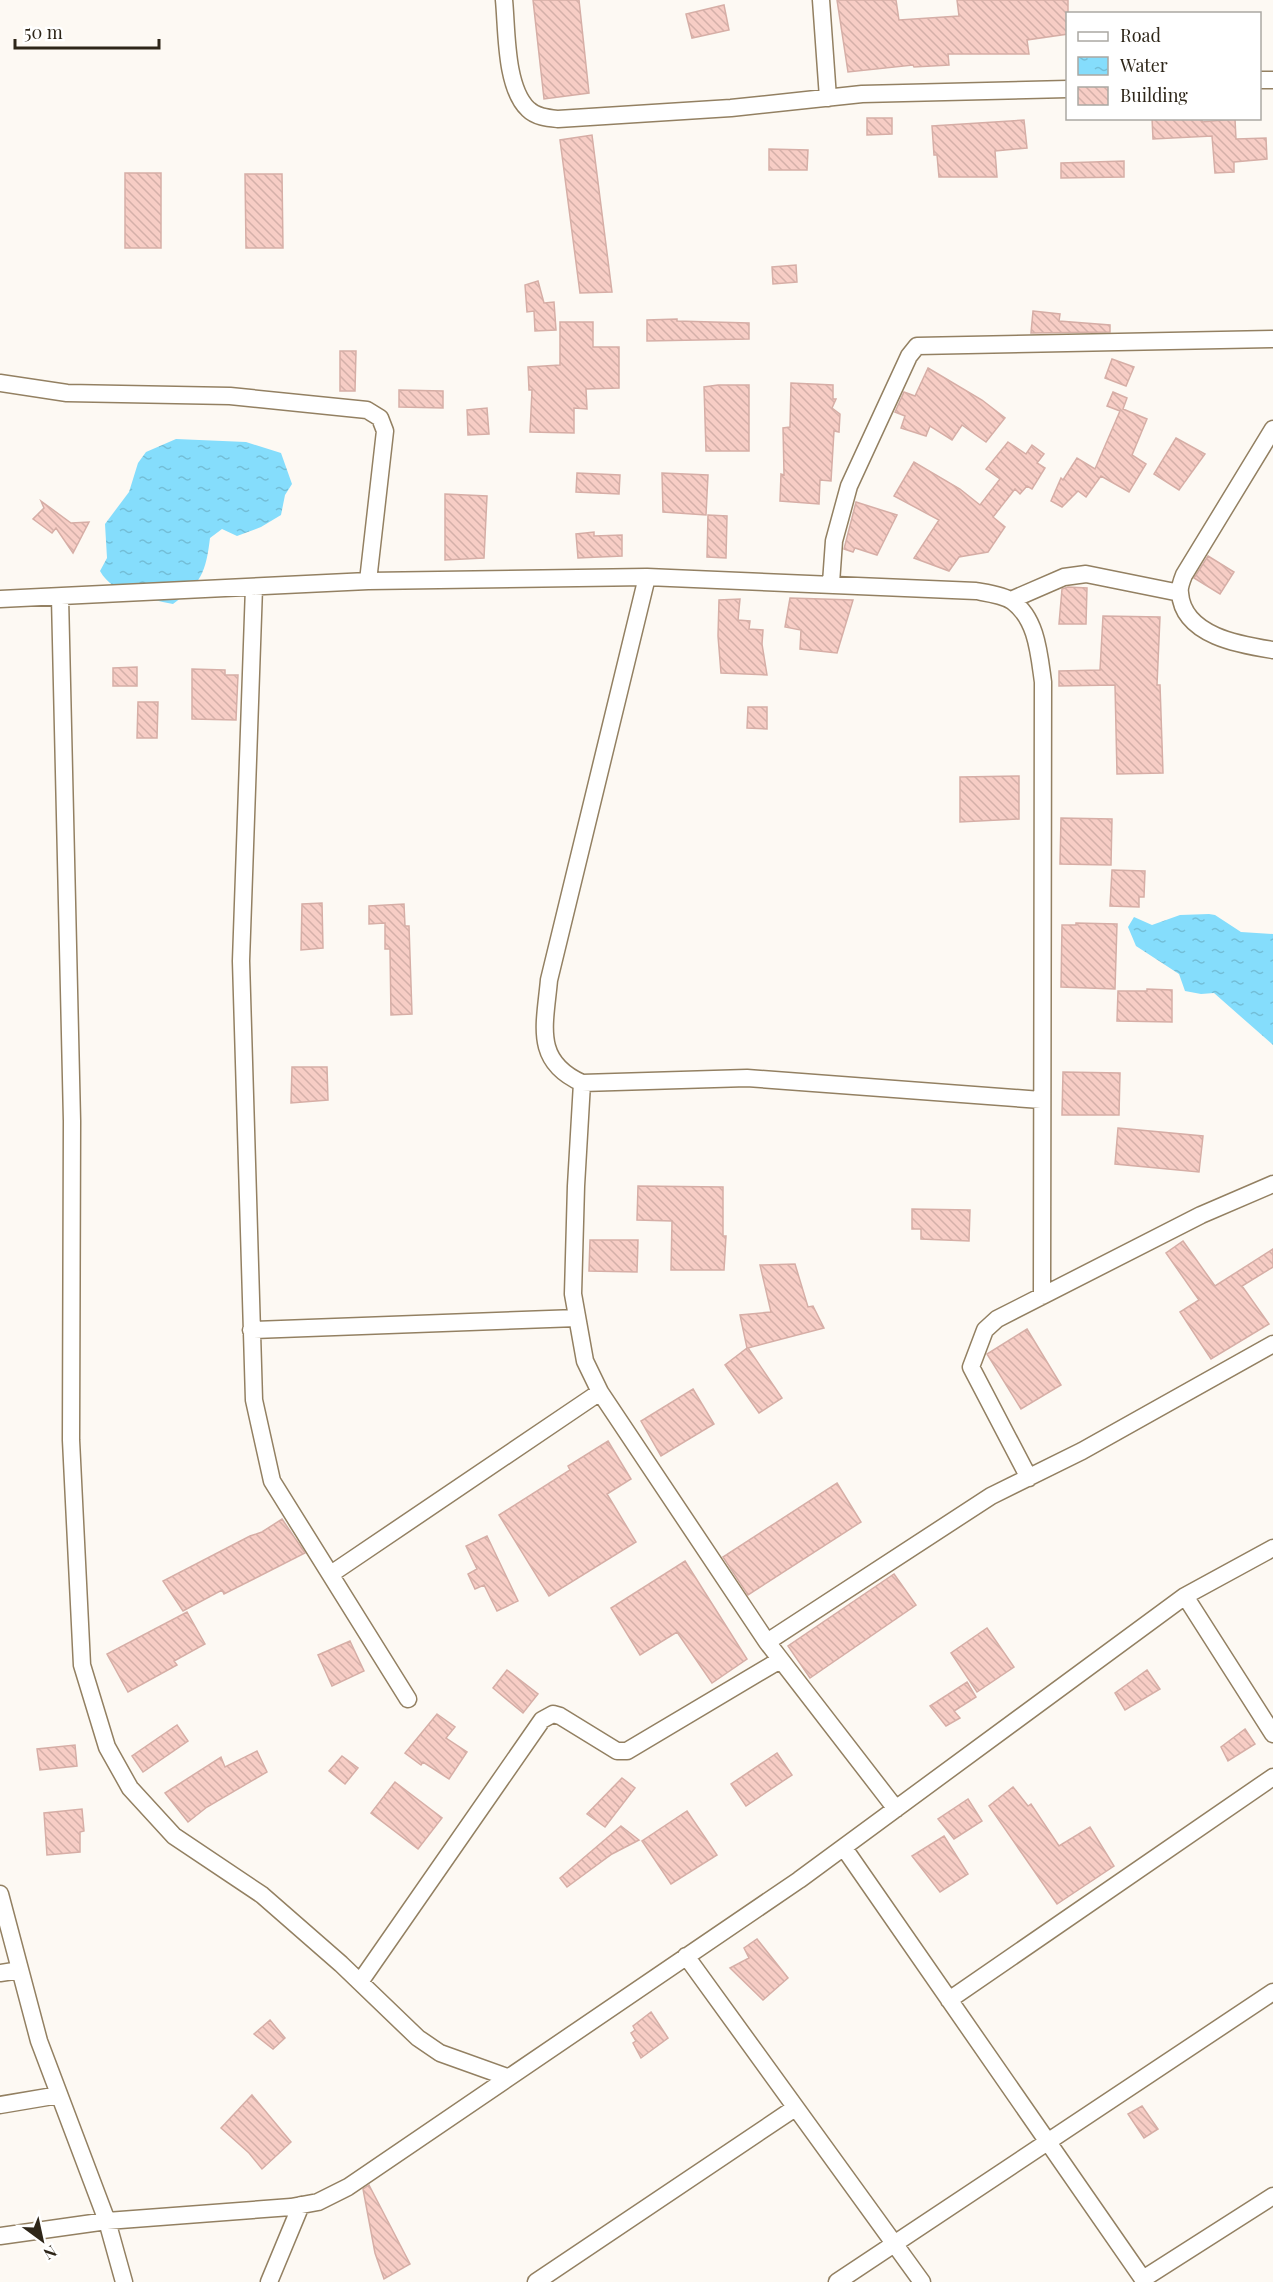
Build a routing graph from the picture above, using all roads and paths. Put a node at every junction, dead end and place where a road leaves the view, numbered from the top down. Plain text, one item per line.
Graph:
1 (504, 0) edge
2 (821, 0) edge
3 (1066, 89) edge
4 (828, 98) junction
5 (1273, 339) edge
6 (0, 383) edge
7 (1273, 429) edge
8 (647, 577) junction
9 (368, 581) junction
10 (831, 583) junction
11 (254, 587) junction
12 (1180, 593) junction
13 (60, 597) junction
14 (0, 599) edge
15 (1011, 600) junction
16 (1273, 650) edge
17 (582, 1083) junction
18 (1041, 1100) junction
19 (1273, 1184) edge
20 (1042, 1296) junction
21 (577, 1318) junction
22 (251, 1330) junction
23 (1273, 1344) edge
24 (600, 1392) junction
25 (1029, 1478) junction
26 (1273, 1548) edge
27 (331, 1574) junction
28 (1185, 1596) junction
29 (767, 1642) junction
30 (780, 1660) junction
31 (408, 1699) dead end
32 (1273, 1734) edge
33 (1273, 1777) edge
34 (896, 1809) junction
35 (844, 1848) junction
36 (0, 1893) edge
37 (687, 1956) junction
38 (20, 1970) junction
39 (0, 1973) edge
40 (360, 1982) junction
41 (1273, 1992) edge
42 (949, 2000) junction
43 (507, 2077) junction
44 (59, 2095) junction
45 (0, 2105) edge
46 (795, 2108) junction
47 (1047, 2141) junction
48 (1273, 2196) edge
49 (301, 2205) junction
50 (107, 2221) junction
51 (0, 2236) edge
52 (896, 2245) junction
53 (1144, 2281) edge
54 (124, 2282) edge
55 (269, 2282) edge
56 (536, 2282) edge
57 (837, 2282) edge
58 (922, 2282) edge

1 - 4 street
2 - 4 street
3 - 4 street
5 - 10 street
6 - 9 street
7 - 12 street
8 - 9 street
8 - 10 street
8 - 17 street
9 - 11 street
10 - 15 street
11 - 13 street
11 - 22 street
12 - 15 street
12 - 16 street
13 - 14 street
13 - 40 street
15 - 18 street
17 - 18 street
17 - 21 street
18 - 20 street
19 - 20 street
20 - 25 street
21 - 22 street
21 - 24 street
22 - 27 street
23 - 25 street
24 - 27 street
24 - 29 street
25 - 29 street
26 - 28 street
27 - 31 street
28 - 32 street
28 - 34 street
29 - 30 street
30 - 34 street
30 - 40 street
33 - 42 street
34 - 35 street
35 - 37 street
35 - 42 street
36 - 38 street
37 - 43 street
37 - 46 street
38 - 39 street
38 - 44 street
40 - 43 street
41 - 47 street
42 - 47 street
43 - 49 street
44 - 45 street
44 - 50 street
46 - 52 street
46 - 56 street
47 - 52 street
47 - 53 street
48 - 53 street
49 - 50 street
49 - 55 street
50 - 51 street
50 - 54 street
52 - 57 street
52 - 58 street

